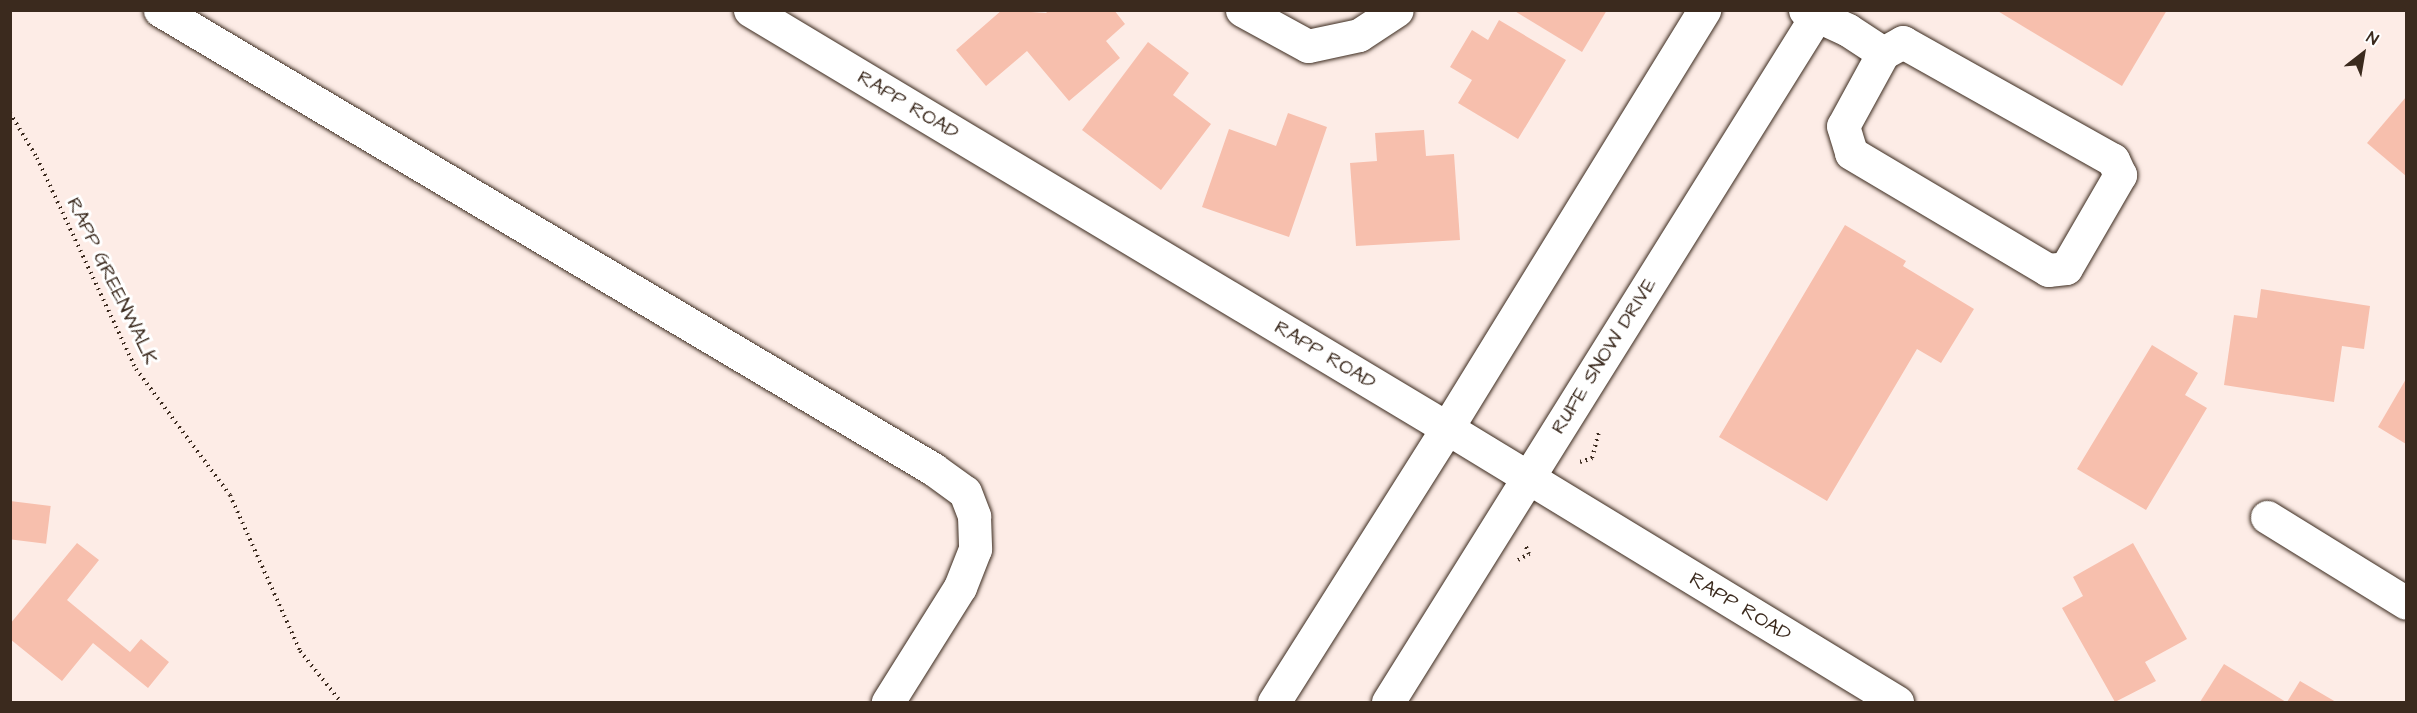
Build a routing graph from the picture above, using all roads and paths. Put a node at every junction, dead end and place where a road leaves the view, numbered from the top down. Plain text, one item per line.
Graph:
1 (160, 10) edge
2 (750, 10) edge
3 (1242, 10) edge
4 (1397, 10) edge
5 (1704, 10) edge
6 (1813, 13) edge
7 (1883, 54) junction
8 (10, 112) edge
9 (1447, 428) junction
10 (1527, 479) junction
11 (2267, 517) dead end
12 (2406, 603) edge
13 (341, 702) edge
14 (888, 702) edge
15 (1274, 702) edge
16 (1388, 702) edge
17 (1897, 702) edge

1 - 14 street
2 - 9 street, RAPP ROAD
3 - 4 street
5 - 9 street
6 - 7 street
6 - 10 street, RUFE SNOW DRIVE
7 - 7 street
8 - 13 path, RAPP GREENWALK
9 - 10 street, RAPP ROAD
9 - 15 street
10 - 16 street, RUFE SNOW DRIVE
10 - 17 street, RAPP ROAD
11 - 12 street

